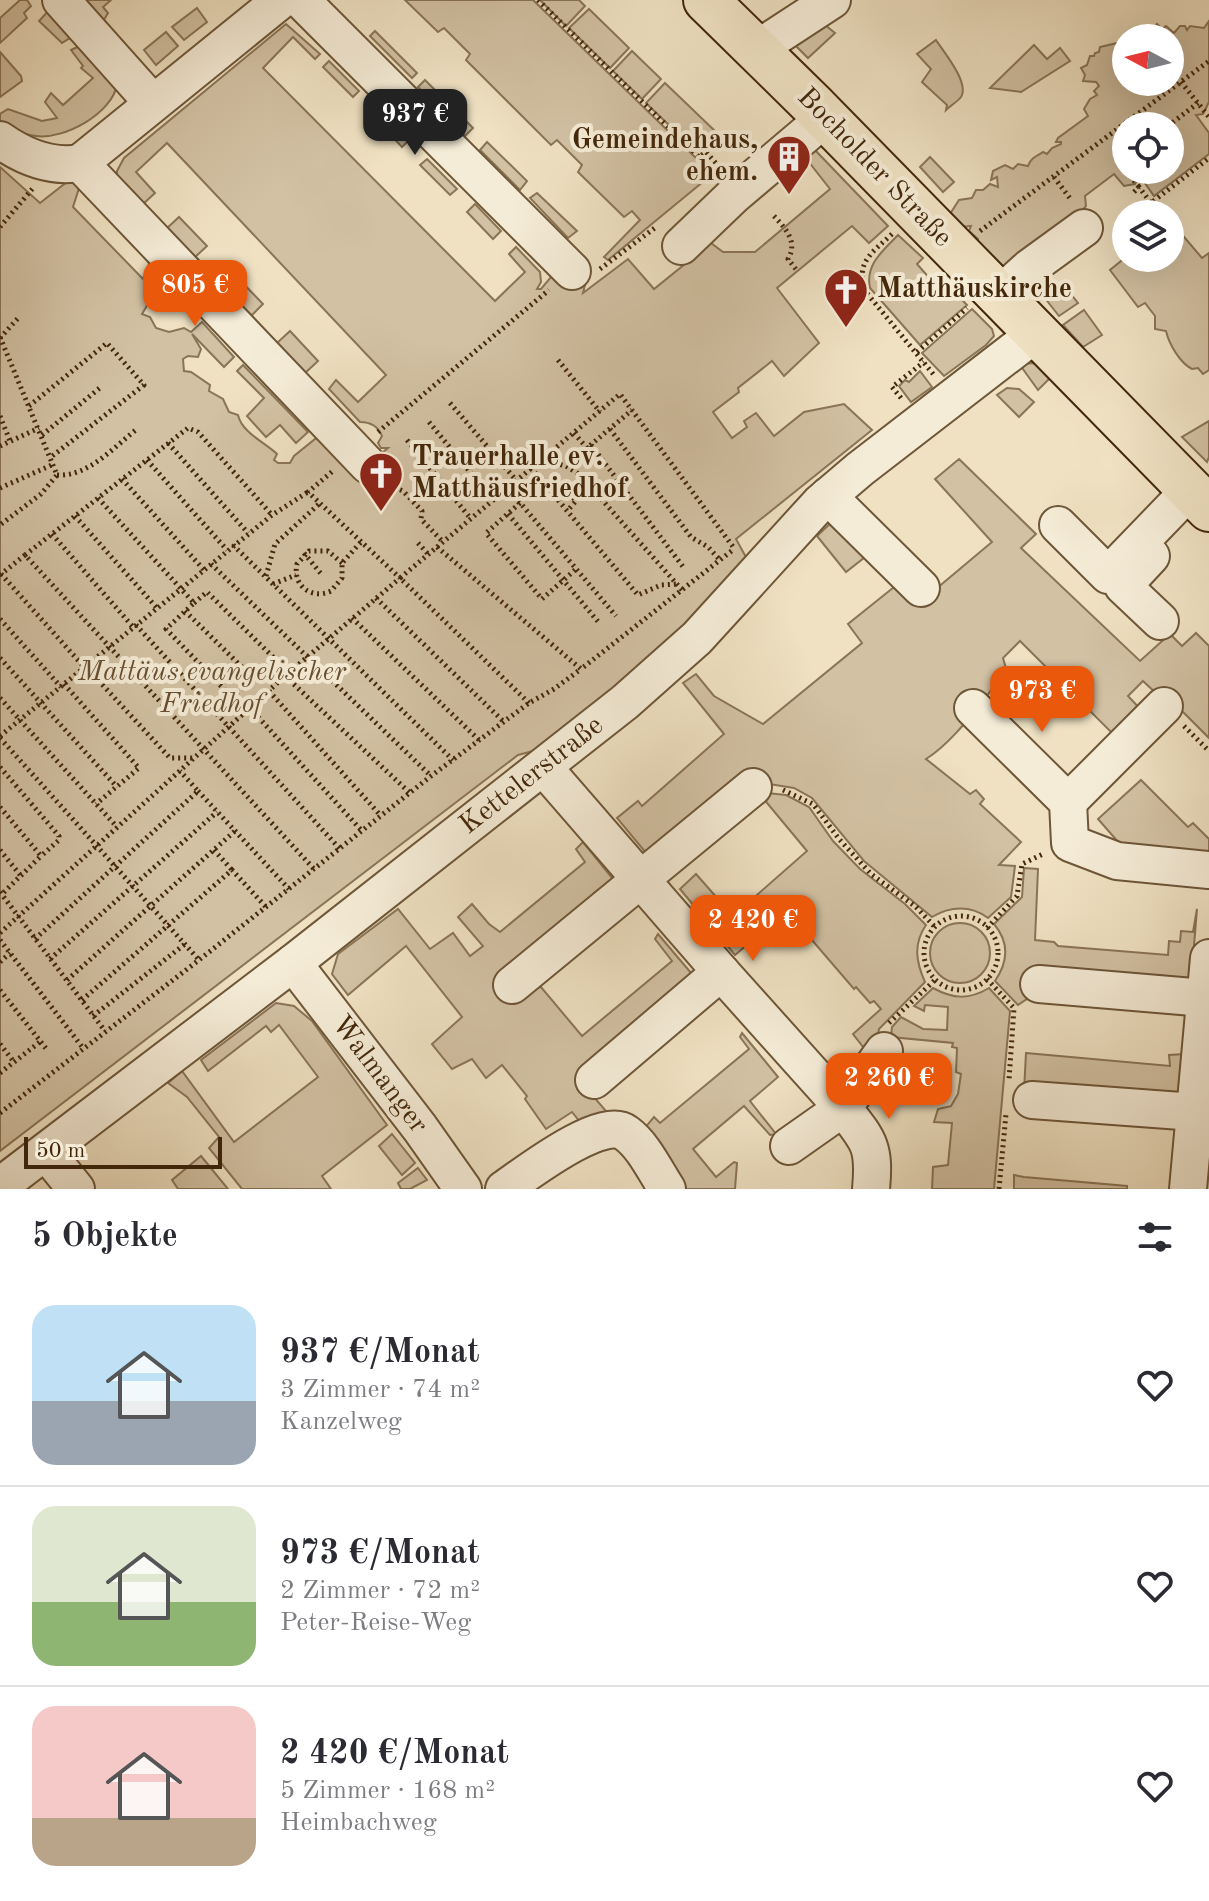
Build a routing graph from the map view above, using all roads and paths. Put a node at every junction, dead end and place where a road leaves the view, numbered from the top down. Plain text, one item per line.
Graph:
1 (61, 0) edge
2 (281, 0) edge
3 (301, 0) edge
4 (538, 0) edge
5 (706, 0) edge
6 (832, 0) edge
7 (757, 49) junction
8 (1209, 61) edge
9 (1184, 80) edge
10 (1184, 86) edge
11 (1162, 96) edge
12 (152, 102) junction
13 (1198, 103) junction
14 (1184, 114) edge
15 (1209, 117) edge
16 (825, 118) junction
17 (0, 140) edge
18 (1209, 158) edge
19 (70, 164) junction
20 (725, 173) dead end
21 (1184, 177) edge
22 (1133, 184) edge
23 (1175, 184) edge
24 (914, 211) junction
25 (774, 216) dead end
26 (0, 227) edge
27 (1084, 228) dead end
28 (681, 246) dead end
29 (572, 271) joint
30 (798, 272) dead end
31 (980, 288) junction
32 (20, 316) dead end
33 (1035, 334) junction
34 (0, 337) edge
35 (917, 352) junction
36 (558, 360) dead end
37 (101, 387) dead end
38 (952, 397) junction
39 (450, 403) dead end
40 (29, 406) junction
41 (632, 410) junction
42 (600, 412) junction
43 (0, 416) edge
44 (429, 422) dead end
45 (39, 428) junction
46 (137, 429) dead end
47 (610, 429) junction
48 (574, 433) junction
49 (42, 435) junction
50 (407, 440) dead end
51 (10, 441) junction
52 (168, 443) junction
53 (591, 445) junction
54 (0, 446) edge
55 (361, 458) junction
56 (53, 460) junction
57 (147, 460) junction
58 (542, 460) junction
59 (531, 468) junction
60 (57, 475) junction
61 (122, 479) junction
62 (516, 480) junction
63 (543, 482) junction
64 (0, 488) edge
65 (504, 490) junction
66 (836, 490) junction
67 (308, 492) junction
68 (98, 498) junction
69 (493, 500) junction
70 (1200, 500) edge
71 (520, 503) junction
72 (319, 504) junction
73 (567, 511) junction
74 (508, 514) junction
75 (272, 515) junction
76 (75, 516) junction
77 (471, 519) junction
78 (0, 525) edge
79 (1058, 525) dead end
80 (248, 533) junction
81 (52, 534) junction
82 (361, 542) junction
83 (443, 542) junction
84 (418, 543) dead end
85 (233, 545) junction
86 (437, 547) junction
87 (734, 548) junction
88 (227, 550) junction
89 (304, 553) junction
90 (428, 554) junction
91 (771, 554) junction
92 (25, 555) junction
93 (720, 560) junction
94 (342, 563) junction
95 (211, 564) junction
96 (684, 568) dead end
97 (576, 569) junction
98 (204, 570) junction
99 (0, 574) edge
100 (296, 575) junction
101 (322, 575) dead end
102 (266, 577) junction
103 (400, 578) junction
104 (564, 580) junction
105 (925, 582) dead end
106 (273, 584) junction
107 (677, 584) junction
108 (181, 589) junction
109 (683, 591) junction
110 (376, 598) junction
111 (194, 603) junction
112 (157, 608) junction
113 (185, 611) junction
114 (616, 616) dead end
115 (352, 618) junction
116 (0, 619) edge
117 (1160, 621) dead end
118 (600, 624) dead end
119 (134, 626) junction
120 (328, 639) junction
121 (109, 647) junction
122 (306, 657) junction
123 (0, 658) edge
124 (86, 667) junction
125 (581, 669) junction
126 (285, 676) junction
127 (253, 678) junction
128 (63, 686) junction
129 (269, 691) junction
130 (232, 697) junction
131 (0, 698) edge
132 (42, 703) junction
133 (529, 703) junction
134 (1164, 706) dead end
135 (973, 708) dead end
136 (248, 710) junction
137 (20, 720) junction
138 (503, 721) junction
139 (229, 728) junction
140 (0, 737) edge
141 (479, 740) junction
142 (204, 750) junction
143 (195, 758) junction
144 (453, 760) junction
145 (0, 767) edge
146 (544, 768) junction
147 (180, 771) junction
148 (431, 776) junction
149 (117, 787) junction
150 (753, 787) joint
151 (198, 791) junction
152 (410, 793) junction
153 (1068, 802) junction
154 (96, 804) junction
155 (0, 807) edge
156 (217, 812) junction
157 (381, 816) junction
158 (117, 827) junction
159 (235, 831) junction
160 (362, 831) junction
161 (1070, 843) junction
162 (96, 846) junction
163 (214, 849) junction
164 (340, 849) junction
165 (0, 850) edge
166 (41, 856) junction
167 (115, 867) junction
168 (314, 869) junction
169 (232, 870) junction
170 (1209, 870) edge
171 (21, 876) junction
172 (640, 880) junction
173 (132, 886) junction
174 (289, 889) junction
175 (1, 893) edge
176 (150, 905) junction
177 (266, 907) junction
178 (20, 915) junction
179 (167, 924) junction
180 (934, 926) junction
181 (987, 928) junction
182 (0, 933) edge
183 (35, 939) junction
184 (0, 940) edge
185 (185, 944) junction
186 (10, 953) junction
187 (1209, 958) edge
188 (50, 959) junction
189 (199, 960) junction
190 (0, 962) edge
191 (293, 963) junction
192 (721, 972) junction
193 (67, 980) junction
194 (935, 980) junction
195 (1039, 984) dead end
196 (512, 985) dead end
197 (0, 990) edge
198 (1205, 998) junction
199 (82, 1000) junction
200 (93, 1016) junction
201 (105, 1031) junction
202 (41, 1041) junction
203 (0, 1044) edge
204 (83, 1048) junction
205 (48, 1051) dead end
206 (884, 1051) joint
207 (14, 1062) junction
208 (0, 1073) edge
209 (594, 1080) dead end
210 (1032, 1100) dead end
211 (843, 1108) junction
212 (1195, 1112) junction
213 (0, 1113) edge
214 (789, 1146) dead end
215 (46, 1152) junction
216 (0, 1186) edge
217 (76, 1189) edge
218 (463, 1189) edge
219 (504, 1189) edge
220 (667, 1189) edge
221 (871, 1189) edge
222 (1188, 1189) edge

1 - 12 street
2 - 12 street
3 - 29 street
4 - 20 path
5 - 7 main road, Bocholder Straße
6 - 7 street
7 - 16 main road, Bocholder Straße
8 - 9 path
10 - 13 path
11 - 31 path
12 - 19 street
13 - 14 path
13 - 15 path
16 - 24 main road, Bocholder Straße
16 - 28 street
17 - 19 street
18 - 21 path
19 - 26 path
19 - 55 street
22 - 23 path
24 - 31 main road, Bocholder Straße
24 - 35 path
25 - 30 path
27 - 31 street
29 - 55 path
31 - 33 main road, Bocholder Straße
31 - 35 path
32 - 34 path
33 - 38 street, Kettelerstraße
33 - 70 main road, Bocholder Straße
34 - 40 path
35 - 38 path
36 - 42 path
37 - 49 path
38 - 66 street, Kettelerstraße
39 - 62 path
40 - 45 path
40 - 56 path
41 - 42 path
41 - 47 path
41 - 87 path
42 - 48 path
43 - 51 path
44 - 69 path
45 - 49 path
45 - 51 path
46 - 60 path
47 - 53 path
47 - 93 path
48 - 53 path
48 - 58 path
49 - 56 path
50 - 77 path
51 - 54 path
52 - 57 path
52 - 75 path
52 - 80 path
53 - 96 path
55 - 67 path
55 - 83 path
56 - 60 path
56 - 64 path
57 - 61 path
57 - 88 path
58 - 59 path
58 - 107 path
59 - 62 path
59 - 63 path
60 - 78 path
61 - 68 path
61 - 98 path
62 - 65 path
63 - 73 path
63 - 73 path
65 - 69 path
65 - 71 path
66 - 91 street, Kettelerstraße
66 - 105 street
67 - 72 path
67 - 75 path
68 - 76 path
68 - 108 path
69 - 77 path
70 - 79 street
70 - 117 street
71 - 74 path
71 - 97 path
72 - 82 path
72 - 102 path
73 - 107 path
74 - 104 path
74 - 104 path
75 - 80 path
76 - 81 path
76 - 112 path
77 - 83 path
80 - 85 path
81 - 92 path
81 - 119 path
82 - 94 path
82 - 103 path
83 - 86 path
84 - 90 path
85 - 88 path
85 - 102 path
86 - 90 path
86 - 125 path
87 - 91 path
87 - 93 path
88 - 95 path
89 - 94 path
89 - 100 path
89 - 101 path
90 - 103 path
91 - 146 street, Kettelerstraße
92 - 99 path
92 - 121 path
93 - 109 path
94 - 100 path
95 - 98 path
95 - 122 path
97 - 104 path
97 - 114 path
98 - 108 path
99 - 124 path
100 - 106 path
102 - 106 path
103 - 110 path
103 - 133 path
104 - 118 path
106 - 120 path
107 - 109 path
108 - 111 path
108 - 112 path
109 - 125 path
110 - 115 path
110 - 138 path
111 - 113 path
111 - 127 path
112 - 119 path
113 - 127 path
113 - 130 path
115 - 120 path
115 - 141 path
116 - 128 path
119 - 121 path
119 - 139 path
120 - 122 path
120 - 144 path
121 - 124 path
121 - 142 path
122 - 126 path
122 - 148 path
123 - 132 path
124 - 128 path
124 - 143 path
125 - 133 path
126 - 129 path
126 - 152 path
127 - 130 path
128 - 132 path
128 - 149 path
129 - 136 path
129 - 157 path
130 - 136 path
131 - 137 path
132 - 137 path
132 - 149 path
133 - 138 path
134 - 153 street
135 - 153 street
136 - 139 path
136 - 160 path
137 - 140 path
137 - 154 path
138 - 141 path
139 - 142 path
139 - 164 path
140 - 162 path
141 - 144 path
142 - 143 path
142 - 168 path
143 - 147 path
144 - 148 path
145 - 166 path
146 - 172 street
146 - 191 street, Kettelerstraße
147 - 151 path
147 - 158 path
148 - 152 path
149 - 154 path
150 - 172 street
150 - 180 path
151 - 156 path
151 - 167 path
152 - 157 path
153 - 161 street
154 - 158 path
155 - 166 path
156 - 159 path
156 - 173 path
157 - 160 path
158 - 162 path
159 - 163 path
159 - 174 path
160 - 164 path
161 - 170 street
161 - 181 path
162 - 167 path
162 - 178 path
163 - 169 path
163 - 176 path
164 - 168 path
165 - 171 path
166 - 171 path
167 - 173 path
167 - 183 path
168 - 174 path
169 - 177 path
169 - 179 path
171 - 175 path
172 - 192 street
172 - 196 street
173 - 176 path
173 - 188 path
174 - 177 path
175 - 178 path
176 - 179 path
176 - 193 path
177 - 189 path
178 - 182 path
178 - 183 path
179 - 185 path
179 - 199 path
180 - 181 path
180 - 194 path
181 - 194 path
183 - 188 path
184 - 186 path
185 - 189 path
185 - 200 path
186 - 190 path
186 - 204 path
187 - 198 street
188 - 193 path
189 - 201 path
191 - 215 street, Kettelerstraße
191 - 218 street, Walmanger
192 - 209 street
192 - 211 street
193 - 199 path
194 - 206 path
195 - 198 street
197 - 202 path
198 - 212 street
199 - 200 path
200 - 201 path
201 - 204 path
202 - 205 path
202 - 207 path
203 - 207 path
204 - 213 path
206 - 211 street
207 - 208 path
210 - 212 street
211 - 214 street
211 - 221 street
212 - 222 street
215 - 216 street, Kettelerstraße
215 - 217 street
219 - 220 street

